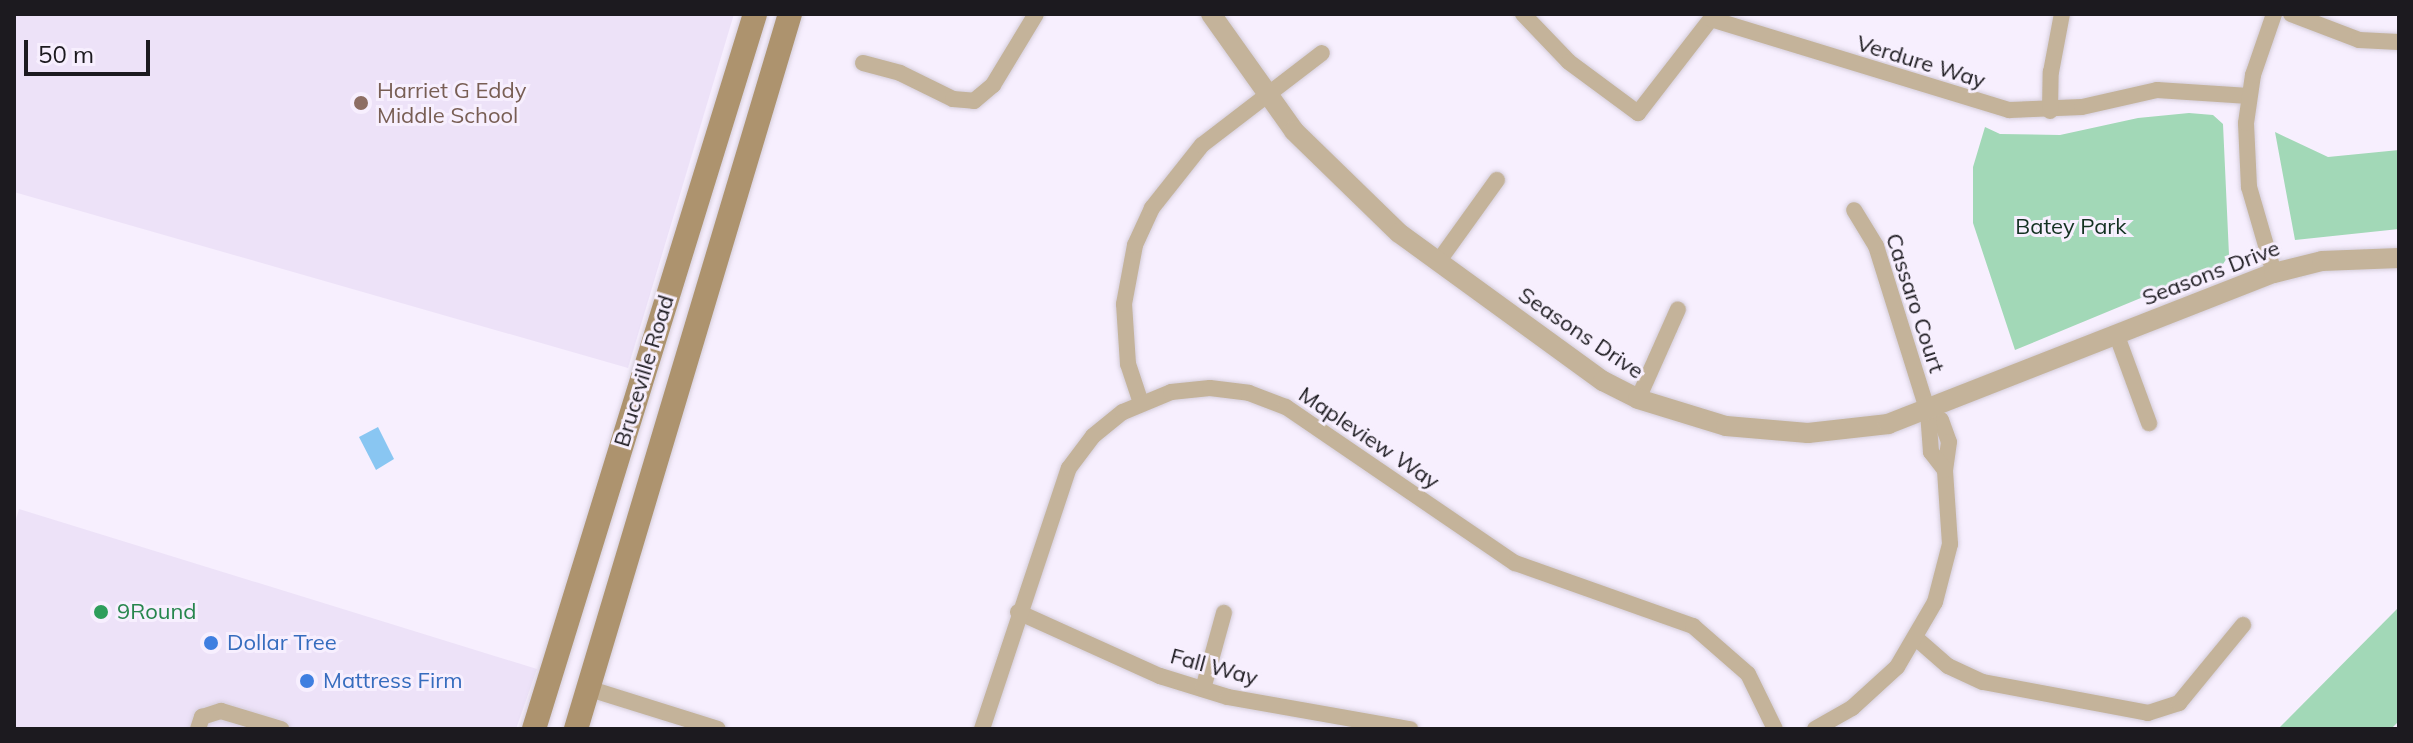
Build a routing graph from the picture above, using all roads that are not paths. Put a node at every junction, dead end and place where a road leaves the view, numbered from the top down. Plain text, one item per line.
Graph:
1 (755, 14) edge
2 (790, 14) edge
3 (1036, 14) edge
4 (1211, 14) edge
5 (1523, 14) edge
6 (2062, 14) edge
7 (2274, 14) edge
8 (2291, 14) edge
9 (2399, 42) edge
10 (1322, 53) dead end
11 (863, 63) dead end
12 (1266, 95) junction
13 (2249, 96) junction
14 (2050, 111) junction
15 (1497, 180) dead end
16 (1854, 210) dead end
17 (2399, 258) edge
18 (1438, 262) junction
19 (2274, 273) junction
20 (1678, 309) dead end
21 (2117, 336) junction
22 (1638, 399) junction
23 (1141, 403) junction
24 (1928, 412) junction
25 (2149, 423) dead end
26 (1018, 612) junction
27 (1224, 613) dead end
28 (2243, 625) dead end
29 (1917, 639) junction
30 (587, 688) junction
31 (1203, 689) junction
32 (198, 729) edge
33 (281, 729) edge
34 (534, 729) edge
35 (576, 729) edge
36 (718, 729) edge
37 (982, 729) edge
38 (1410, 729) edge
39 (1775, 729) edge
40 (1815, 729) edge

1 - 34 main road, Bruceville Road
2 - 30 main road, Bruceville Road
3 - 11 street
4 - 12 street, Seasons Drive
5 - 14 street, Verdure Way
6 - 14 street
7 - 13 street
8 - 9 street
10 - 12 street
12 - 18 street, Seasons Drive
12 - 23 street
13 - 14 street, Verdure Way
13 - 19 street
15 - 18 street
16 - 24 street, Cassaro Court
17 - 19 street, Seasons Drive
18 - 22 street, Seasons Drive
19 - 21 street, Seasons Drive
20 - 22 street
21 - 24 street, Seasons Drive
21 - 25 street
22 - 24 street, Seasons Drive
23 - 26 street, Mapleview Way
23 - 39 street, Mapleview Way
24 - 29 street, Cassaro Court
26 - 31 street, Fall Way
26 - 37 street, Mapleview Way
27 - 31 street
28 - 29 street
29 - 40 street, Cassaro Court
30 - 35 main road, Bruceville Road
30 - 36 street
31 - 38 street, Fall Way
32 - 33 street

